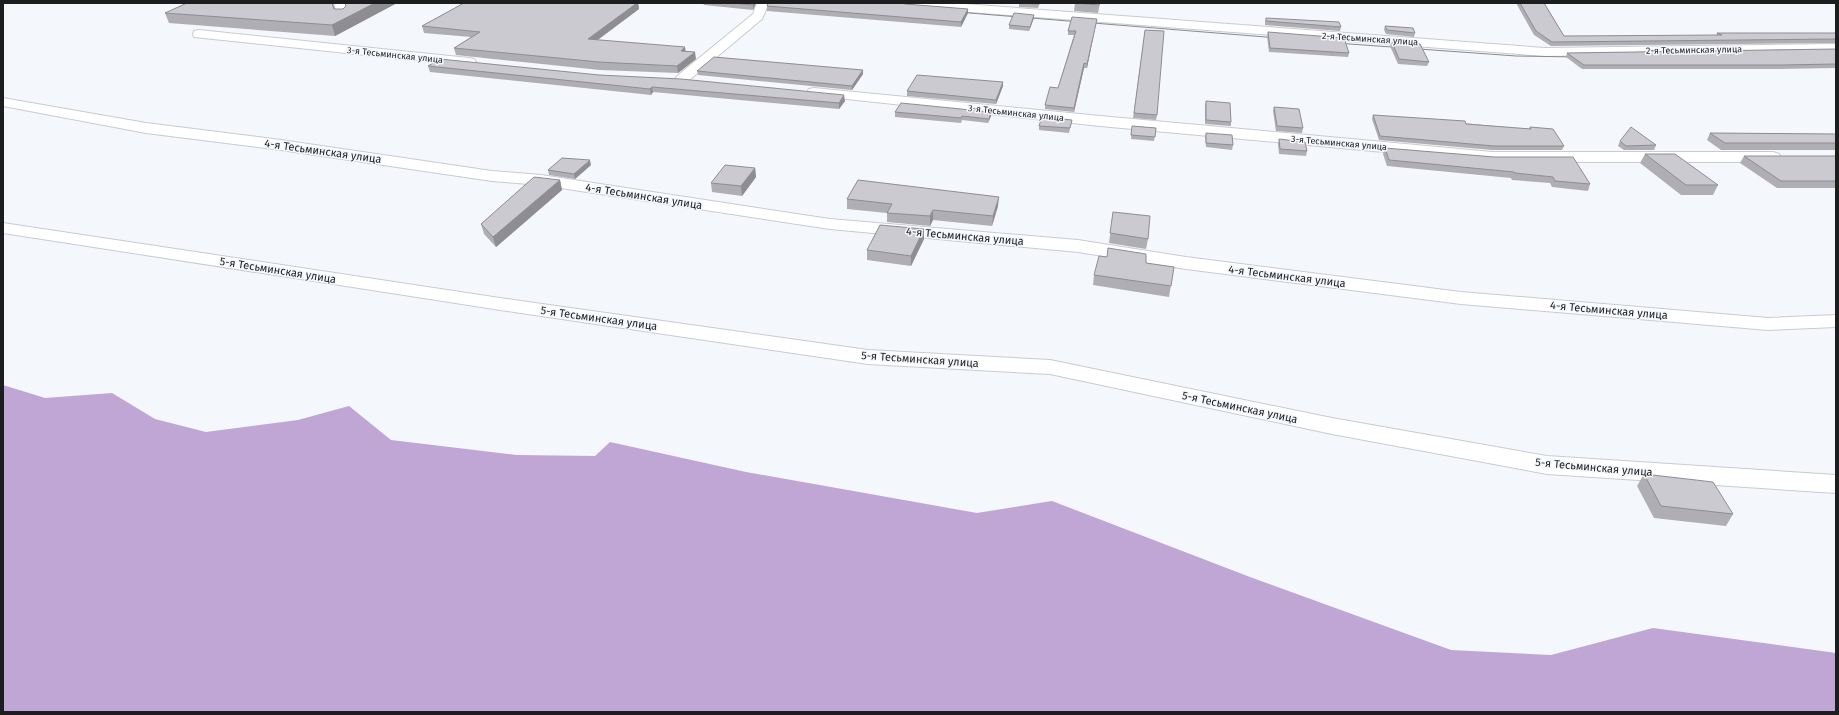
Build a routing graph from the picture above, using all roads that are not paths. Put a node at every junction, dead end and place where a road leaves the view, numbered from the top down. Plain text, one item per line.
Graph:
1 (340, 3) edge
2 (763, 3) edge
3 (905, 3) edge
4 (342, 15) edge
5 (199, 34) dead end
6 (1836, 48) edge
7 (484, 64) edge
8 (705, 82) edge
9 (800, 91) edge
10 (3, 102) edge
11 (1789, 157) edge
12 (3, 228) edge
13 (1836, 321) edge
14 (1836, 484) edge

1 - 4 street
2 - 8 street
3 - 6 street, 2-я Тесьминская улица
5 - 7 street, 3-я Тесьминская улица
9 - 11 street, 3-я Тесьминская улица
10 - 13 street, 4-я Тесьминская улица
12 - 14 street, 5-я Тесьминская улица

